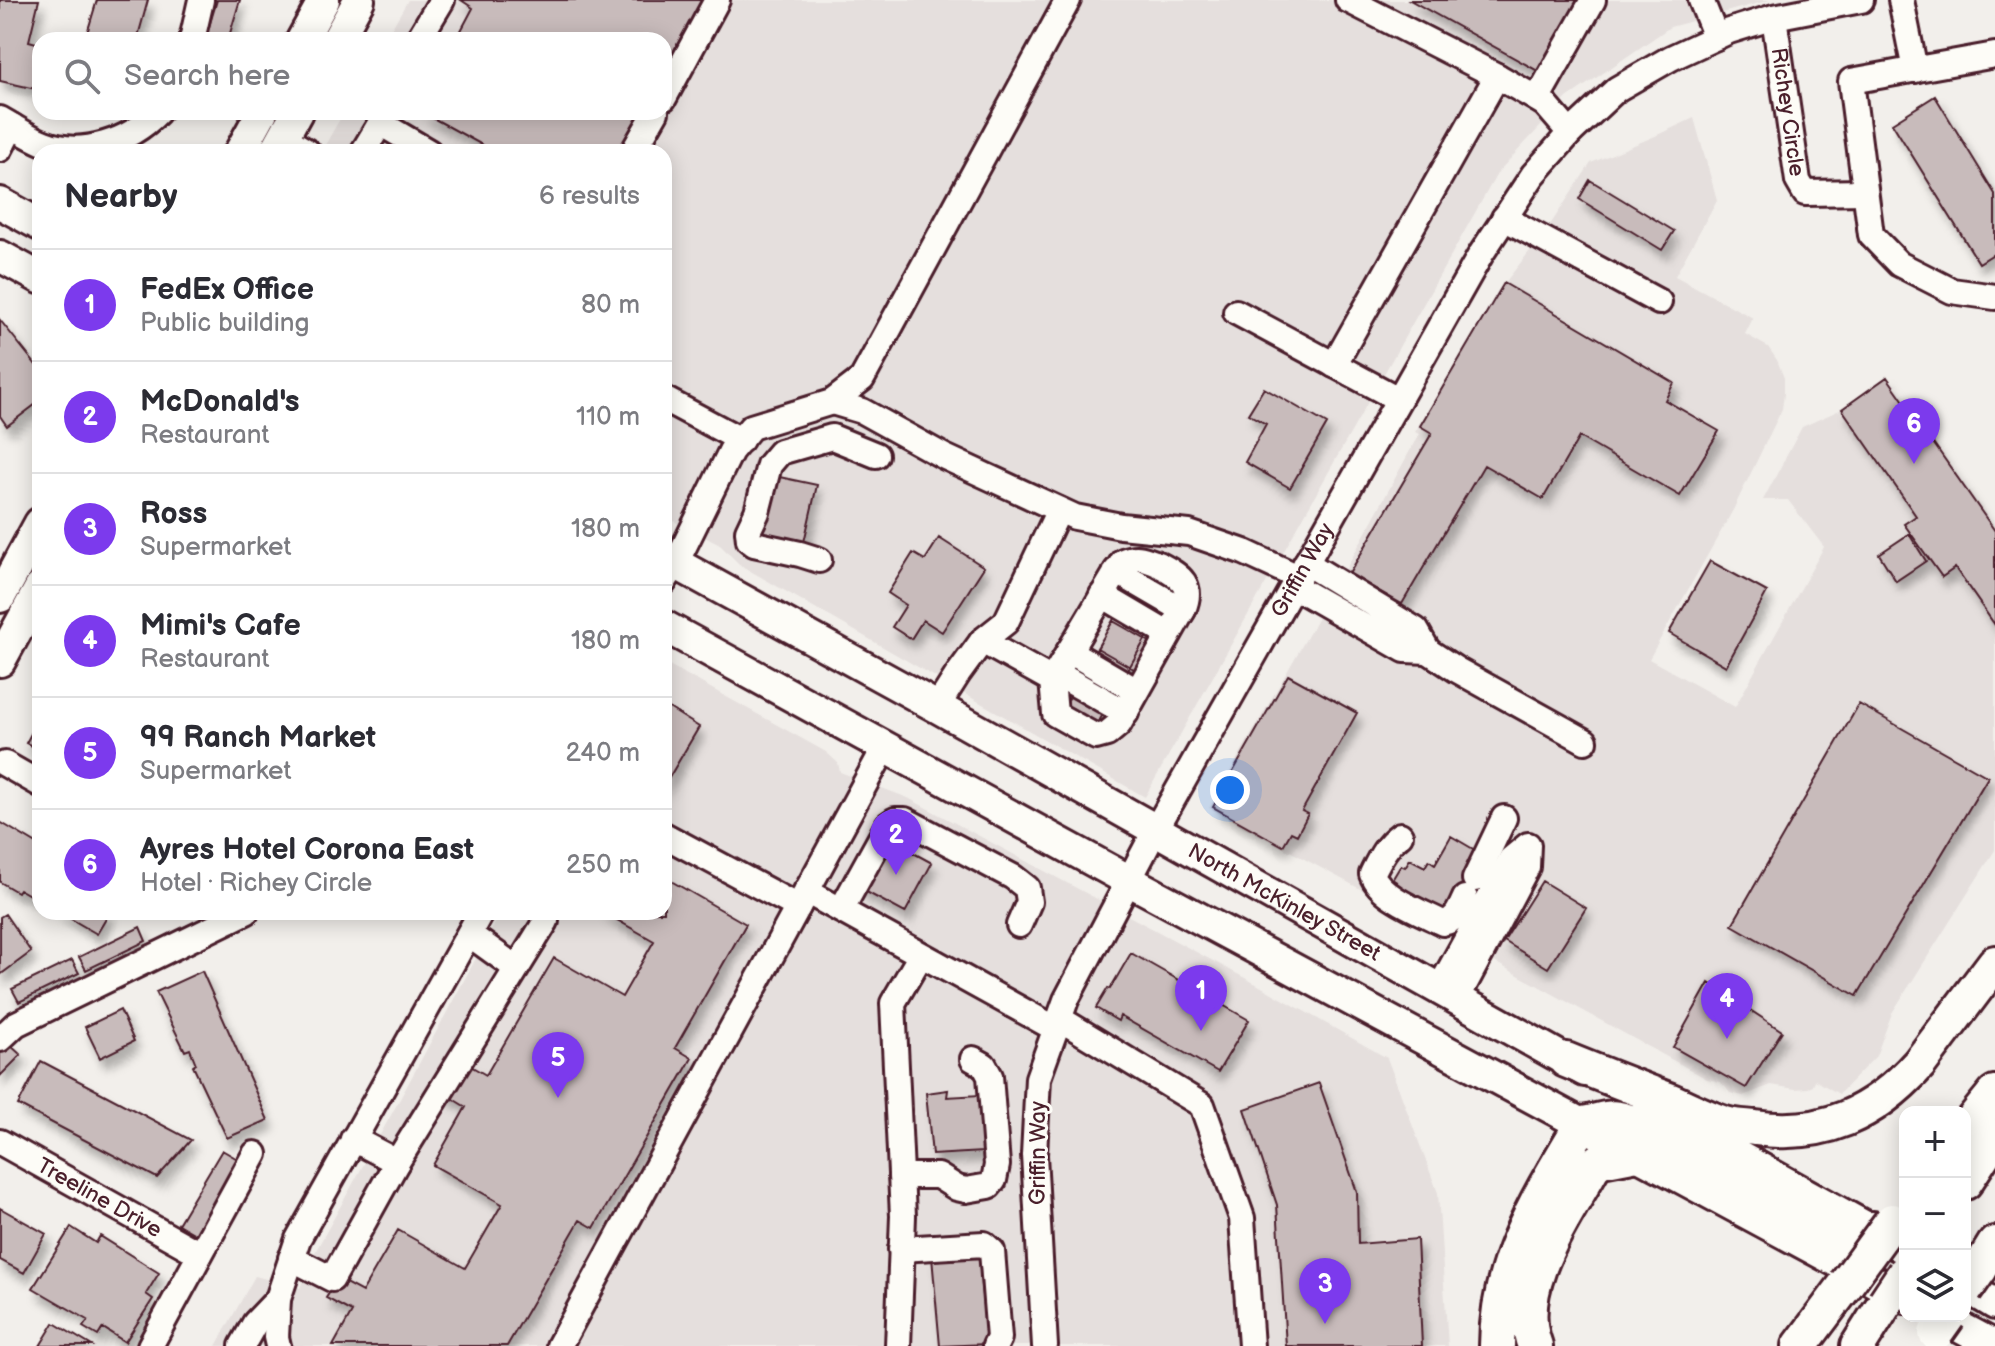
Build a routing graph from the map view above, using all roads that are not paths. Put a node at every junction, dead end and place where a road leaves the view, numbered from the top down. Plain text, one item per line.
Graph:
1 (201, 0) edge
2 (324, 0) edge
3 (359, 0) edge
4 (442, 0) edge
5 (717, 0) edge
6 (1068, 0) edge
7 (1348, 0) edge
8 (1593, 0) edge
9 (1701, 0) edge
10 (1861, 0) edge
11 (1901, 0) edge
12 (1774, 17) junction
13 (194, 32) edge
14 (306, 32) edge
15 (341, 32) edge
16 (423, 32) edge
17 (1716, 37) junction
18 (1995, 55) edge
19 (1915, 70) junction
20 (1497, 76) junction
21 (672, 83) edge
22 (1537, 99) junction
23 (150, 120) edge
24 (258, 120) edge
25 (381, 120) edge
26 (387, 120) edge
27 (651, 120) edge
28 (6, 122) edge
29 (1570, 133) junction
30 (50, 144) edge
31 (102, 144) edge
32 (244, 144) edge
33 (368, 144) edge
34 (418, 144) edge
35 (638, 144) edge
36 (0, 149) edge
37 (1865, 192) junction
38 (0, 203) edge
39 (1504, 218) junction
40 (32, 221) edge
41 (0, 256) edge
42 (32, 274) edge
43 (1995, 297) edge
44 (1659, 302) dead end
45 (1236, 312) dead end
46 (1334, 365) junction
47 (1398, 399) junction
48 (832, 402) junction
49 (672, 403) edge
50 (741, 440) junction
51 (876, 455) dead end
52 (1059, 510) junction
53 (32, 538) edge
54 (819, 560) dead end
55 (672, 561) edge
56 (672, 570) edge
57 (1299, 575) junction
58 (1102, 595) junction
59 (0, 597) edge
60 (32, 603) edge
61 (672, 630) edge
62 (1168, 634) junction
63 (982, 641) junction
64 (1069, 651) junction
65 (0, 661) edge
66 (1054, 677) junction
67 (1137, 691) junction
68 (937, 707) junction
69 (1126, 713) junction
70 (1585, 741) dead end
71 (885, 747) junction
72 (5, 764) dead end
73 (32, 779) edge
74 (1504, 818) dead end
75 (1156, 829) junction
76 (1400, 835) dead end
77 (672, 839) edge
78 (1128, 880) junction
79 (802, 899) junction
80 (841, 910) junction
81 (208, 920) edge
82 (477, 920) edge
83 (546, 921) dead end
84 (1019, 925) dead end
85 (469, 934) junction
86 (921, 955) junction
87 (1995, 963) edge
88 (516, 968) junction
89 (1448, 994) junction
90 (1058, 1024) junction
91 (0, 1039) edge
92 (973, 1059) dead end
93 (1566, 1060) junction
94 (1995, 1093) edge
95 (1971, 1123) edge
96 (1582, 1124) junction
97 (1995, 1136) edge
98 (353, 1139) junction
99 (0, 1142) edge
100 (1637, 1153) junction
101 (255, 1154) dead end
102 (397, 1162) junction
103 (901, 1176) junction
104 (1968, 1178) edge
105 (1893, 1226) edge
106 (901, 1249) junction
107 (200, 1254) junction
108 (291, 1258) junction
109 (1976, 1272) edge
110 (278, 1299) junction
111 (1895, 1300) edge
112 (1995, 1304) edge
113 (1938, 1328) edge
114 (150, 1346) edge
115 (242, 1346) edge
116 (278, 1346) edge
117 (559, 1346) edge
118 (898, 1346) edge
119 (995, 1346) edge
120 (1045, 1346) edge
121 (1251, 1346) edge
122 (1497, 1346) edge
123 (1535, 1346) edge
124 (1800, 1346) edge
125 (1858, 1346) edge
126 (1995, 1346) edge

1 - 13 street
2 - 14 main road
3 - 15 main road
4 - 16 street
5 - 21 street
6 - 48 street
7 - 20 street
8 - 22 street
9 - 17 street
10 - 12 street, Griffin Way
11 - 19 street
12 - 17 street, Griffin Way
12 - 37 street, Richey Circle
17 - 29 street, Griffin Way
18 - 19 street
19 - 37 street
20 - 22 street
20 - 46 street
22 - 29 street
23 - 31 street
24 - 32 main road
25 - 33 street
26 - 34 street
27 - 35 street
28 - 30 street
28 - 36 street
29 - 39 street, Griffin Way
37 - 43 street
38 - 40 main road
39 - 44 street
39 - 47 street, Griffin Way
41 - 42 main road
45 - 46 street
46 - 47 street
47 - 57 street, Griffin Way
48 - 50 street
48 - 52 street
49 - 50 street
50 - 55 street
51 - 54 street
52 - 57 street
52 - 63 street
53 - 59 main road
56 - 68 main road, North McKinley Street
57 - 70 street
57 - 75 street, Griffin Way
58 - 62 street
58 - 62 street
58 - 64 street
60 - 65 main road
61 - 71 main road
62 - 67 street
63 - 66 street
63 - 68 street
64 - 66 street
64 - 67 street
66 - 69 street
66 - 69 street
67 - 69 street
68 - 75 main road, North McKinley Street
71 - 78 main road
71 - 79 street
72 - 73 street
74 - 76 street
75 - 78 street, Griffin Way
75 - 89 main road, North McKinley Street
77 - 79 street
78 - 90 street, Griffin Way
78 - 96 main road
79 - 80 street
79 - 117 street
80 - 84 street
80 - 86 street
81 - 91 street
82 - 85 street
83 - 88 street
85 - 88 street
85 - 98 street
86 - 90 street
86 - 103 street
87 - 93 highway
88 - 102 street
89 - 89 street
89 - 93 main road, North McKinley Street
90 - 120 street, Griffin Way
90 - 121 street
92 - 103 street
93 - 105 main road, North McKinley Street
94 - 95 highway
96 - 100 main road
96 - 105 highway
96 - 122 highway
97 - 104 highway
98 - 102 street
98 - 108 street
99 - 107 street, Treeline Drive
100 - 111 main road
100 - 123 highway
101 - 107 street
102 - 108 street
103 - 106 street
105 - 124 highway, bridge
106 - 118 street
106 - 119 street
107 - 114 street
108 - 110 street
109 - 112 main road
110 - 115 street
110 - 116 street
111 - 125 highway
113 - 126 main road

